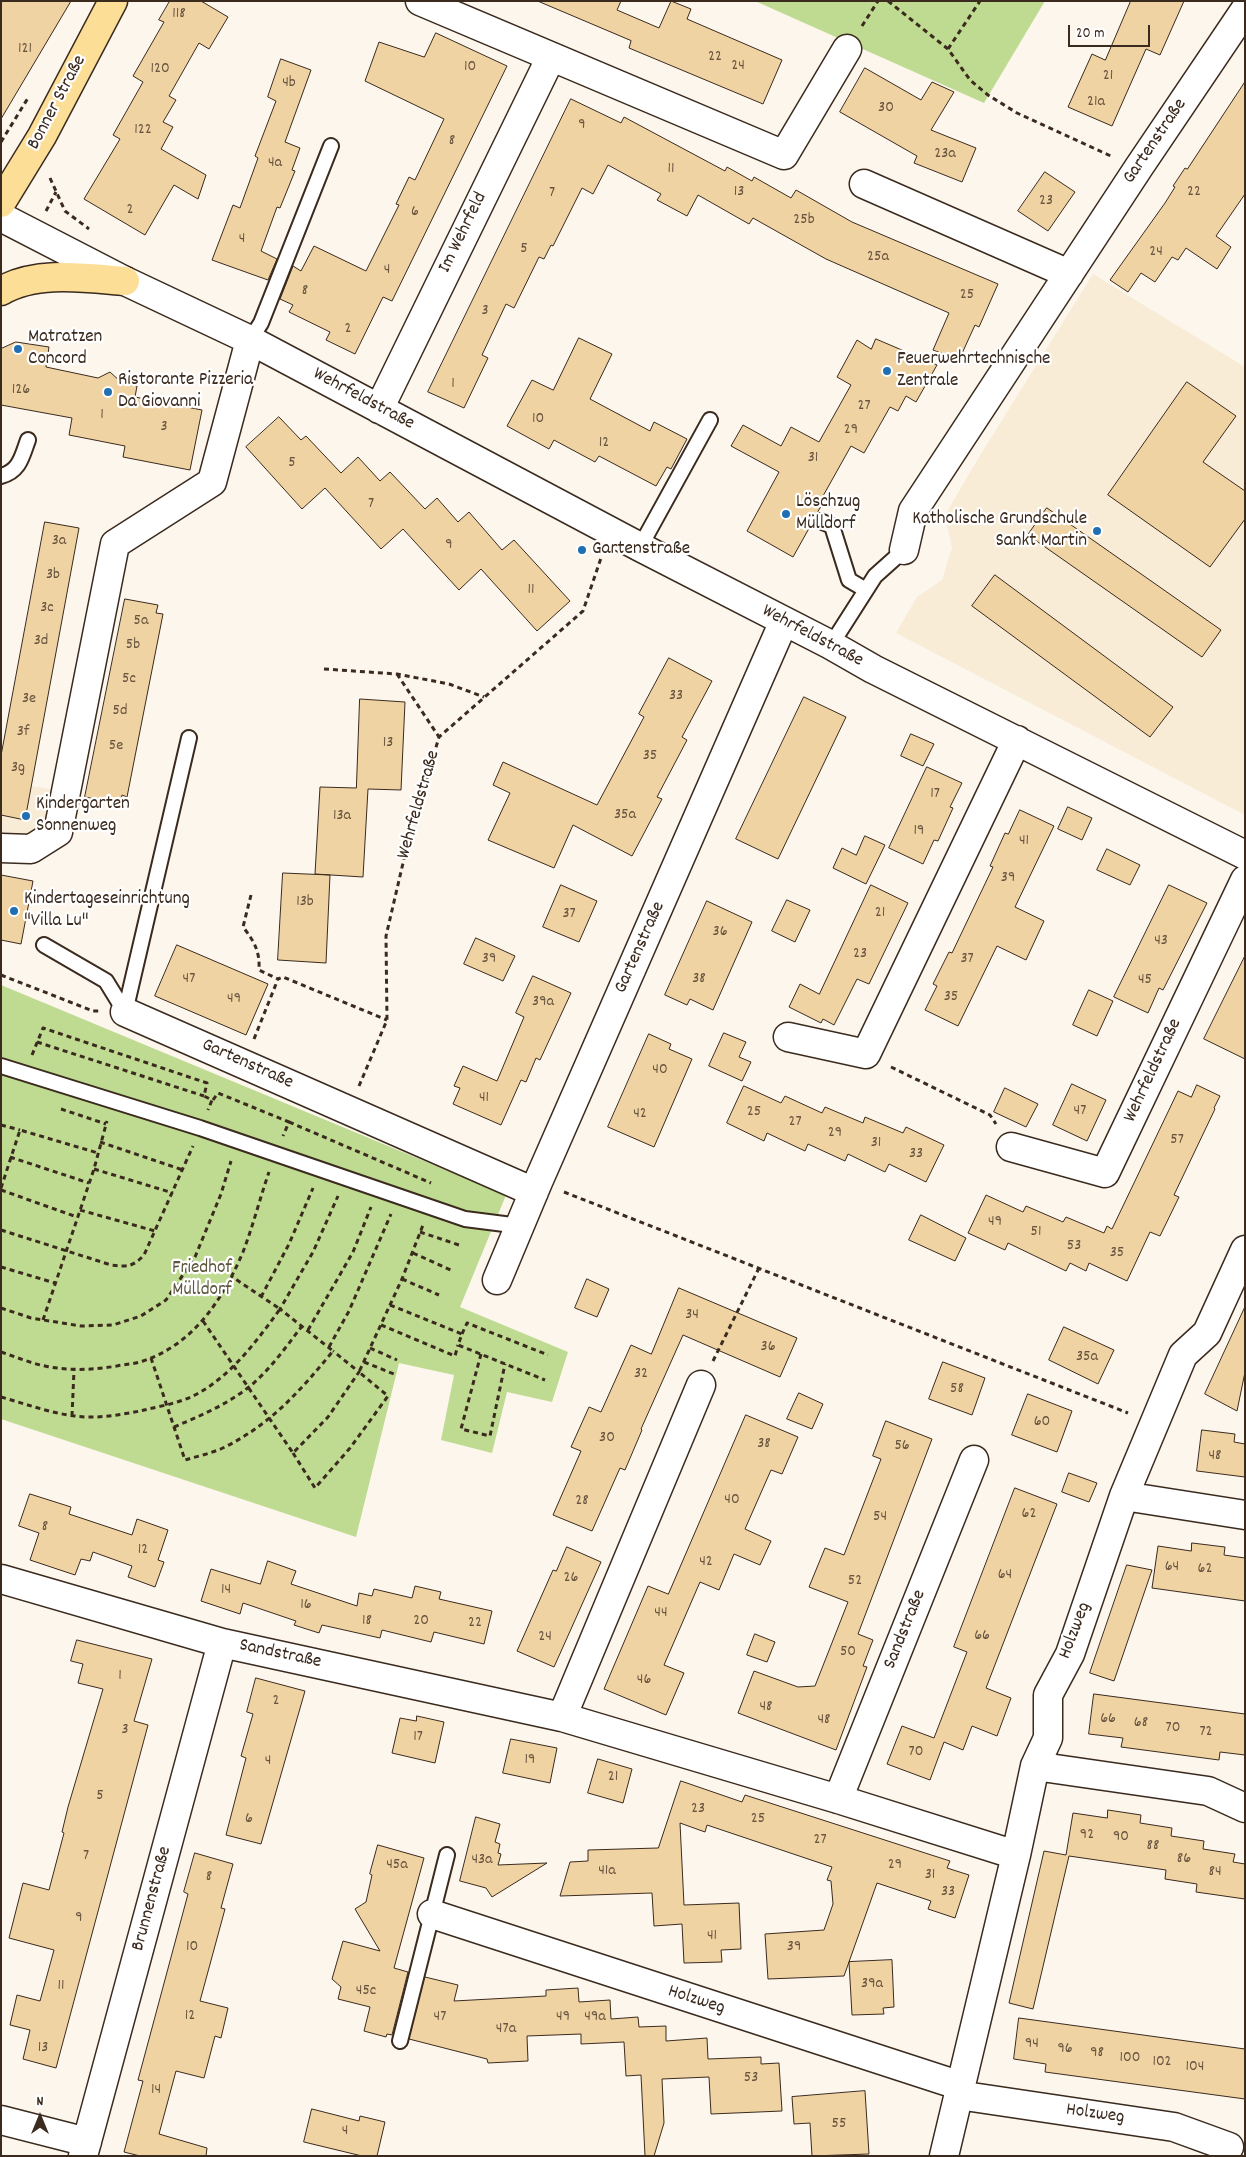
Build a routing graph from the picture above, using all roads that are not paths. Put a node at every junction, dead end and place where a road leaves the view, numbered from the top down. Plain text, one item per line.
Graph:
1 (113, 1) edge
2 (420, 1) edge
3 (1245, 10) edge
4 (847, 50) dead end
5 (550, 57) junction
6 (331, 146) dead end
7 (864, 184) dead end
8 (1, 203) edge
9 (1, 217) edge
10 (1069, 274) junction
11 (126, 281) junction
12 (1, 290) edge
13 (250, 340) junction
14 (379, 409) junction
15 (710, 420) dead end
16 (28, 440) dead end
17 (1, 476) edge
18 (820, 520) dead end
19 (640, 548) junction
20 (904, 550) joint
21 (866, 590) junction
22 (784, 621) junction
23 (831, 645) junction
24 (189, 738) dead end
25 (1017, 740) junction
26 (1, 848) edge
27 (1245, 855) edge
28 (1245, 880) edge
29 (44, 945) dead end
30 (125, 1012) junction
31 (788, 1037) dead end
32 (1, 1066) edge
33 (1011, 1147) road end
34 (536, 1187) junction
35 (520, 1226) junction
36 (1245, 1250) edge
37 (498, 1280) dead end
38 (701, 1385) road end
39 (974, 1460) dead end
40 (1124, 1496) junction
41 (1245, 1515) edge
42 (1, 1579) edge
43 (222, 1643) junction
44 (562, 1717) junction
45 (1035, 1766) junction
46 (838, 1799) junction
47 (1245, 1808) edge
48 (447, 1854) dead end
49 (1016, 1855) junction
50 (432, 1914) junction
51 (400, 2041) dead end
52 (959, 2090) junction
53 (1, 2120) edge
54 (1229, 2147) dead end
55 (85, 2149) edge
56 (944, 2156) edge

1 - 8 main road, Bonner Straße
2 - 5 street
3 - 10 street, Gartenstraße
4 - 5 street
5 - 14 street, Im Wehrfeld
6 - 13 lane
7 - 10 street
9 - 11 street, Wehrfeldstraße
10 - 20 street, Gartenstraße
11 - 12 main road
11 - 13 street, Wehrfeldstraße
13 - 14 street, Wehrfeldstraße
13 - 26 street
14 - 19 street, Wehrfeldstraße
15 - 19 lane
16 - 17 lane
18 - 21 lane
19 - 22 street, Wehrfeldstraße
20 - 21 lane
21 - 23 lane
22 - 23 street, Wehrfeldstraße
22 - 34 street, Gartenstraße
23 - 25 street, Wehrfeldstraße
24 - 30 lane
25 - 27 street, Wehrfeldstraße
25 - 31 street
28 - 33 street, Wehrfeldstraße
29 - 30 lane
30 - 34 street, Gartenstraße
32 - 35 lane
34 - 35 street, Gartenstraße
35 - 37 street, Gartenstraße
36 - 40 street, Holzweg
38 - 44 street
39 - 46 street, Sandstraße
40 - 41 street
40 - 45 street, Holzweg
42 - 43 street, Sandstraße
43 - 44 street, Sandstraße
43 - 55 street, Brunnenstraße
44 - 46 street, Sandstraße
45 - 47 street
45 - 49 street, Holzweg
46 - 49 street, Sandstraße
48 - 50 lane
49 - 52 street, Holzweg
50 - 51 lane
50 - 52 street, Holzweg
52 - 54 street, Holzweg
52 - 56 street, Holzweg
53 - 55 street

